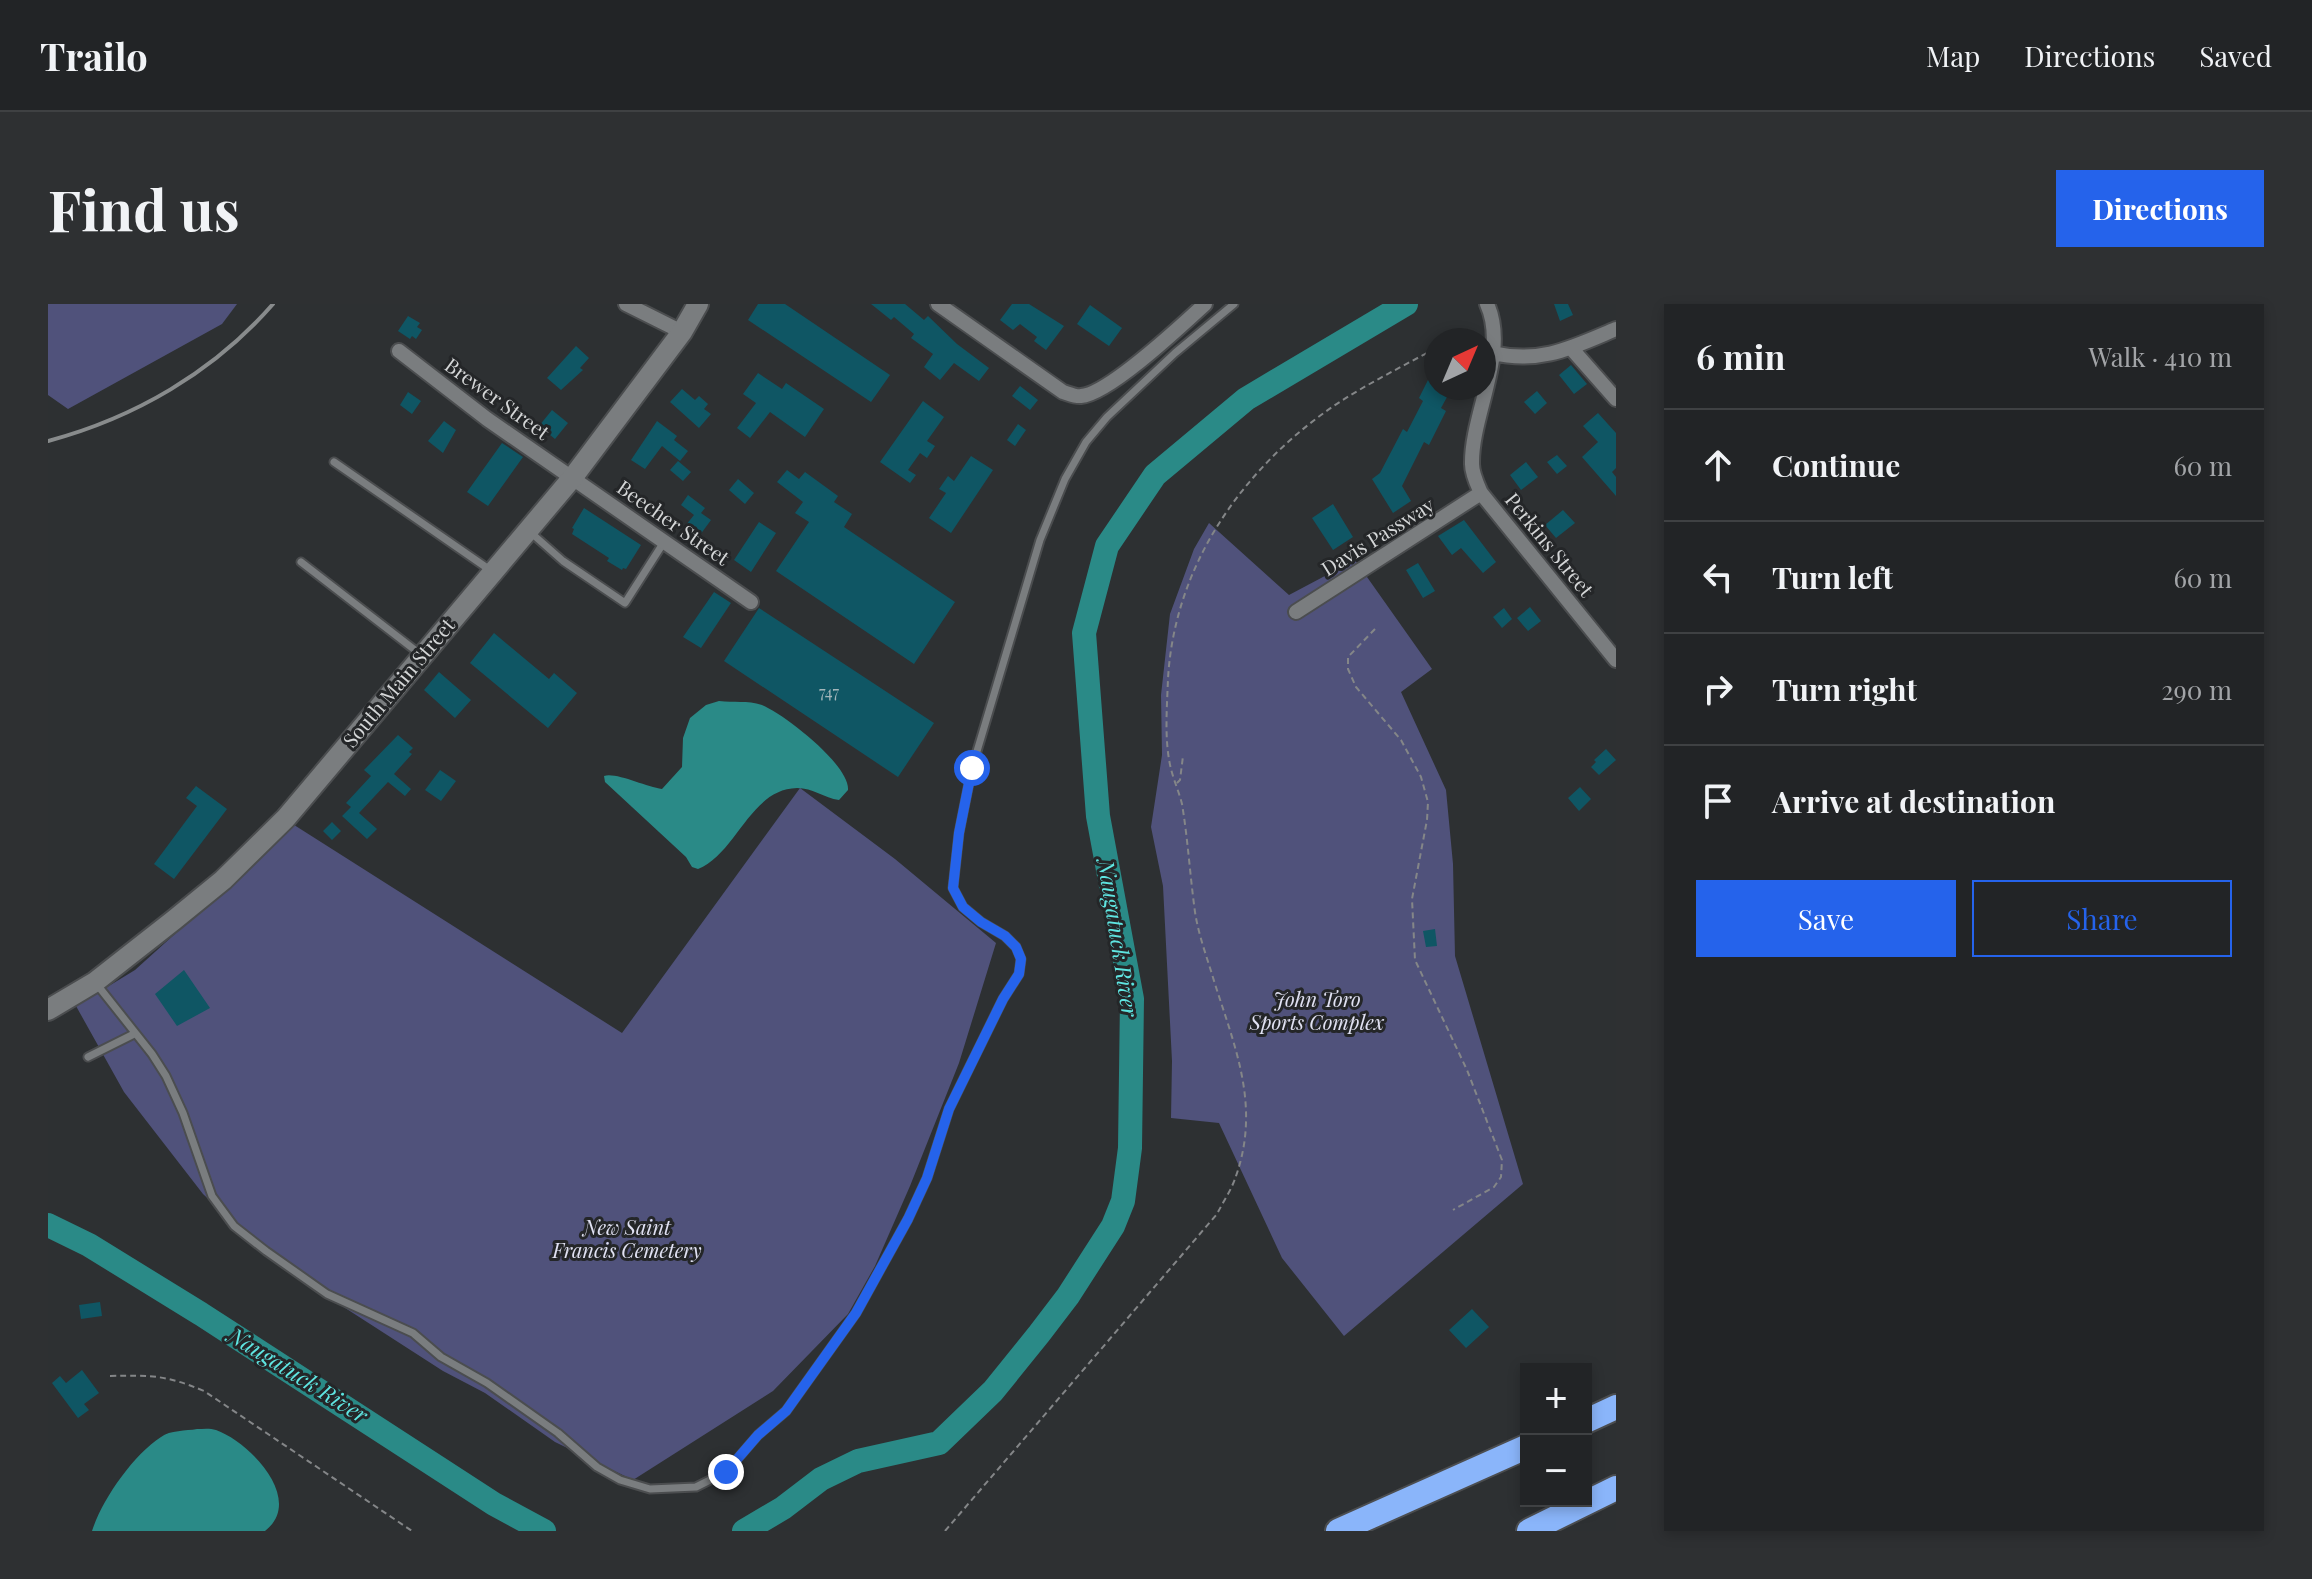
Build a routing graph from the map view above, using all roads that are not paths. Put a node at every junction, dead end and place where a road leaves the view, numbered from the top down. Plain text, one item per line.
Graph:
1 (626, 304) edge
2 (698, 304) edge
3 (938, 304) edge
4 (1205, 304) edge
5 (1234, 304) edge
6 (1487, 304) edge
7 (1492, 328) edge
8 (1616, 329) edge
9 (682, 332) junction
10 (1571, 348) junction
11 (399, 351) dead end
12 (1496, 354) edge
13 (1616, 399) edge
14 (1484, 400) edge
15 (334, 462) dead end
16 (573, 477) junction
17 (1481, 493) junction
18 (527, 530) junction
19 (665, 541) junction
20 (301, 562) dead end
21 (492, 571) junction
22 (751, 602) dead end
23 (1296, 612) dead end
24 (421, 656) junction
25 (1616, 660) edge
26 (95, 982) junction
27 (48, 1010) edge
28 (134, 1034) junction
29 (88, 1057) dead end
30 (1616, 1407) edge
31 (1592, 1418) edge
32 (1520, 1450) edge
33 (1616, 1488) edge
34 (1338, 1531) edge
35 (1529, 1531) edge

1 - 9 street
2 - 9 main road, South Main Street
3 - 4 street
5 - 28 lane
6 - 7 street, Perkins Street
8 - 10 street
9 - 16 main road, South Main Street
10 - 12 street
10 - 13 street
11 - 16 street, Brewer Street
14 - 17 street, Perkins Street
15 - 21 lane
16 - 18 main road, South Main Street
16 - 19 street, Beecher Street
17 - 23 street, Davis Passway
17 - 25 street, Perkins Street
18 - 19 lane
18 - 21 main road, South Main Street
19 - 22 street, Beecher Street
20 - 24 lane
21 - 24 main road, South Main Street
24 - 26 main road, South Main Street
26 - 27 main road, South Main Street
26 - 28 lane
28 - 29 lane
30 - 31 highway
32 - 34 highway
33 - 35 highway

